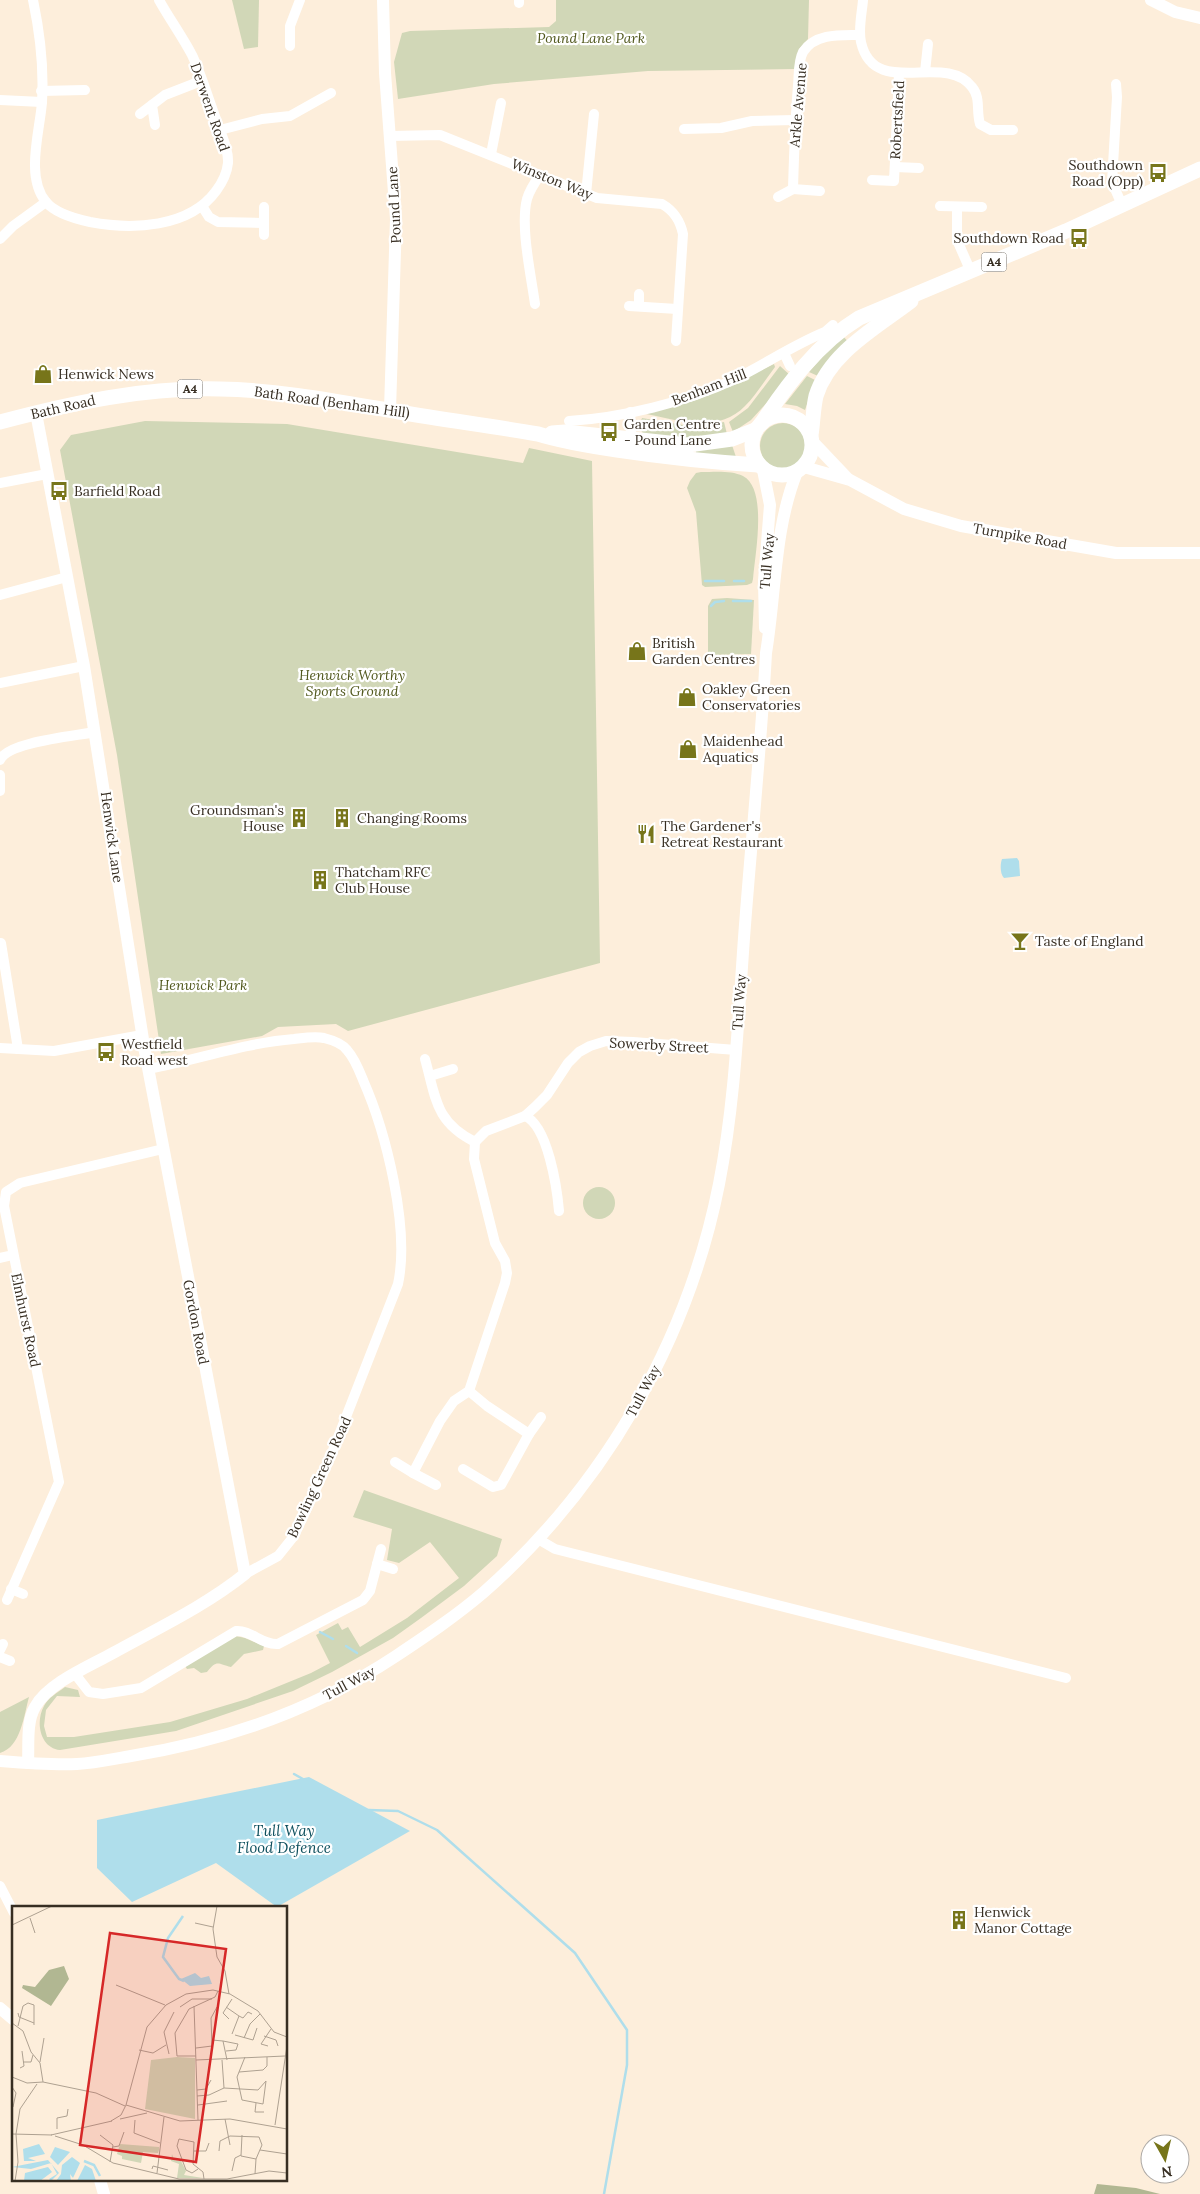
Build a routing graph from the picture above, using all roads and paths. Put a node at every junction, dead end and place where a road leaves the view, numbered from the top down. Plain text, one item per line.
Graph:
1 (33, 0) edge
2 (158, 0) edge
3 (300, 0) edge
4 (383, 0) edge
5 (863, 0) edge
6 (1151, 0) edge
7 (1200, 18) edge
8 (860, 35) junction
9 (928, 44) dead end
10 (290, 46) dead end
11 (926, 72) junction
12 (899, 73) junction
13 (201, 81) junction
14 (1116, 84) dead end
15 (85, 90) dead end
16 (42, 91) junction
17 (324, 94) dead end
18 (0, 100) edge
19 (42, 102) junction
20 (501, 103) dead end
21 (152, 105) junction
22 (140, 114) dead end
23 (594, 114) dead end
24 (795, 120) junction
25 (156, 125) dead end
26 (690, 125) dead end
27 (220, 130) junction
28 (1013, 130) dead end
29 (390, 136) junction
30 (491, 154) junction
31 (895, 167) junction
32 (919, 168) dead end
33 (1200, 169) edge
34 (540, 175) junction
35 (872, 180) dead end
36 (793, 189) junction
37 (820, 191) dead end
38 (586, 194) junction
39 (778, 197) dead end
40 (46, 202) junction
41 (1122, 205) junction
42 (202, 206) junction
43 (940, 206) dead end
44 (264, 207) dead end
45 (957, 207) junction
46 (982, 207) dead end
47 (264, 224) junction
48 (264, 235) dead end
49 (0, 239) edge
50 (971, 272) junction
51 (922, 293) junction
52 (639, 294) dead end
53 (535, 304) dead end
54 (678, 309) junction
55 (833, 325) dead end
56 (676, 341) dead end
57 (784, 352) junction
58 (790, 366) dead end
59 (126, 394) joint
60 (390, 410) junction
61 (630, 412) junction
62 (36, 413) junction
63 (569, 421) dead end
64 (0, 422) edge
65 (758, 427) junction
66 (812, 438) junction
67 (632, 446) junction
68 (760, 468) junction
69 (800, 470) junction
70 (47, 474) junction
71 (850, 480) junction
72 (0, 483) edge
73 (1200, 553) edge
74 (67, 577) junction
75 (0, 595) edge
76 (766, 652) junction
77 (84, 666) junction
78 (0, 682) edge
79 (95, 732) junction
80 (0, 760) edge
81 (0, 775) edge
82 (0, 791) edge
83 (1, 943) edge
84 (142, 1035) junction
85 (0, 1048) edge
86 (18, 1050) junction
87 (736, 1050) junction
88 (425, 1059) dead end
89 (148, 1069) junction
90 (452, 1069) dead end
91 (430, 1076) junction
92 (525, 1116) junction
93 (475, 1142) junction
94 (163, 1149) junction
95 (560, 1211) dead end
96 (13, 1255) junction
97 (0, 1258) edge
98 (470, 1391) junction
99 (540, 1417) dead end
100 (529, 1434) junction
101 (395, 1462) dead end
102 (463, 1469) dead end
103 (413, 1473) junction
104 (436, 1485) dead end
105 (538, 1539) junction
106 (381, 1550) dead end
107 (377, 1564) junction
108 (394, 1570) dead end
109 (245, 1574) junction
110 (11, 1589) junction
111 (23, 1594) dead end
112 (7, 1600) dead end
113 (75, 1674) junction
114 (1066, 1678) dead end
115 (0, 1761) edge
116 (28, 1763) junction
117 (0, 1886) edge
118 (8, 1909) edge
119 (0, 2008) edge
120 (12, 2018) edge

1 - 16 street
2 - 13 street, Derwent Road
3 - 10 street
4 - 29 street, Pound Lane
5 - 8 street, Robertsfield
6 - 7 street
8 - 12 street, Robertsfield
8 - 24 street, Arkle Avenue
9 - 11 street, Robertsfield
11 - 12 street, Robertsfield
11 - 28 street, Robertsfield
12 - 31 street, Robertsfield
13 - 21 street
13 - 27 street, Derwent Road
14 - 41 street
15 - 16 street
16 - 19 street
17 - 27 street
18 - 19 street
19 - 40 street
20 - 30 street
21 - 22 street
21 - 25 street
23 - 38 street
24 - 26 street
24 - 36 street, Arkle Avenue
27 - 42 street, Derwent Road
29 - 30 street, Winston Way
29 - 60 street, Pound Lane
30 - 34 street, Winston Way
31 - 32 street, Robertsfield
31 - 35 street, Robertsfield
33 - 41 main road, A4
34 - 38 street, Winston Way
34 - 53 street
36 - 37 street
36 - 39 street
38 - 54 street, Winston Way
40 - 42 street, Derwent Road
40 - 49 street
41 - 50 main road, A4
42 - 47 street
43 - 45 street
44 - 47 street
45 - 46 street
45 - 50 street
47 - 48 street
50 - 51 main road, A4
51 - 65 main road, A4
51 - 66 main road, A4
52 - 54 street
54 - 56 street, Winston Way
55 - 57 street, Benham Hill
57 - 58 street
57 - 61 street, Benham Hill
59 - 60 main road, Bath Road (Benham Hill) / A4
59 - 62 main road, Bath Road / A4
60 - 67 main road, Bath Road (Benham Hill) / A4
61 - 63 street, Benham Hill
61 - 67 street
62 - 64 main road, Bath Road / A4
62 - 70 street, Henwick Lane
65 - 66 main road, A4
65 - 67 main road, Bath Road (Benham Hill) / A4
65 - 68 main road
66 - 69 main road, A4
66 - 71 street, Turnpike Road
67 - 68 main road, Bath Road (Benham Hill) / A4
68 - 69 main road, A4
68 - 76 street, Tull Way
69 - 71 street, Turnpike Road
69 - 76 street, Tull Way
70 - 72 street
70 - 74 street, Henwick Lane
71 - 73 street, Turnpike Road
74 - 75 street
74 - 77 street, Henwick Lane
76 - 87 street, Tull Way
77 - 78 street
77 - 79 street, Henwick Lane
79 - 80 street
79 - 84 street, Henwick Lane
81 - 82 street
83 - 86 street
84 - 86 street
84 - 89 street, Henwick Lane
85 - 86 street
87 - 92 street, Sowerby Street
87 - 105 street, Tull Way
88 - 91 street
89 - 94 street, Gordon Road
89 - 109 street, Bowling Green Road
90 - 91 street
91 - 93 street
92 - 93 street, Sowerby Street
92 - 95 street
93 - 98 street
94 - 96 street, Elmhurst Road
94 - 109 street, Gordon Road
96 - 97 street
96 - 110 street, Elmhurst Road
98 - 100 street
98 - 103 street
99 - 100 street
100 - 102 street
101 - 103 street
103 - 104 street
105 - 114 street
105 - 116 street, Tull Way
106 - 107 street
107 - 108 street
107 - 113 street
109 - 113 street, Bowling Green Road
110 - 111 street
110 - 112 street, Elmhurst Road
113 - 116 street, Bowling Green Road
115 - 116 street
117 - 118 street
119 - 120 street

